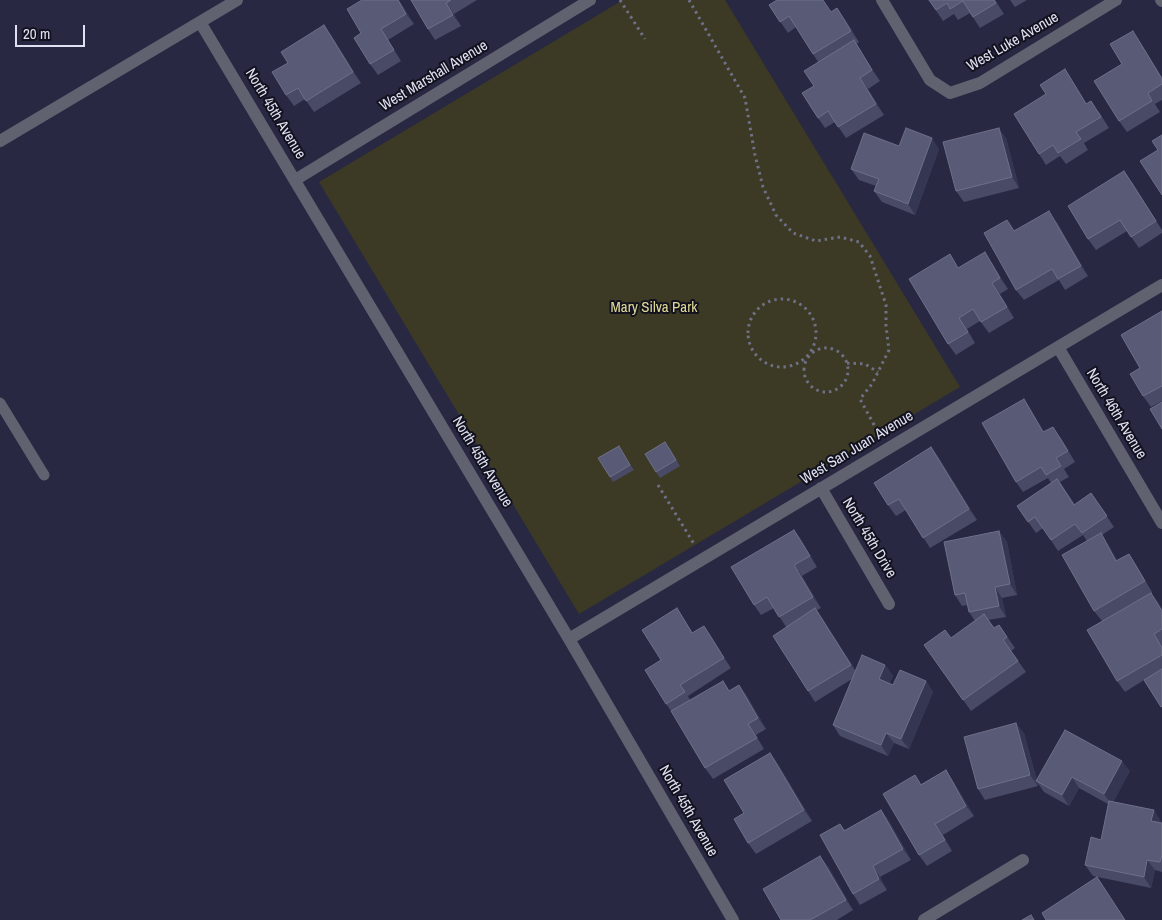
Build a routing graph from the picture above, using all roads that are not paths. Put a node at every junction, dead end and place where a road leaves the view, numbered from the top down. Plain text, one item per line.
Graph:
1 (237, 0) edge
2 (590, 0) edge
3 (882, 0) edge
4 (1116, 0) edge
5 (200, 22) junction
6 (0, 141) edge
7 (295, 180) junction
8 (1162, 285) edge
9 (1058, 347) junction
10 (0, 403) edge
11 (44, 475) dead end
12 (821, 488) junction
13 (1162, 523) edge
14 (889, 604) dead end
15 (568, 639) junction
16 (1023, 860) dead end
17 (733, 920) edge
18 (924, 920) edge

1 - 5 street
2 - 7 street, West Marshall Avenue
3 - 4 street, West Luke Avenue
5 - 6 street
5 - 7 street, North 45th Avenue
7 - 15 street, North 45th Avenue
8 - 9 street, West San Juan Avenue
9 - 12 street, West San Juan Avenue
9 - 13 street, North 46th Avenue
10 - 11 lane
12 - 14 street, North 45th Drive
12 - 15 street, West San Juan Avenue
15 - 17 street, North 45th Avenue
16 - 18 street

